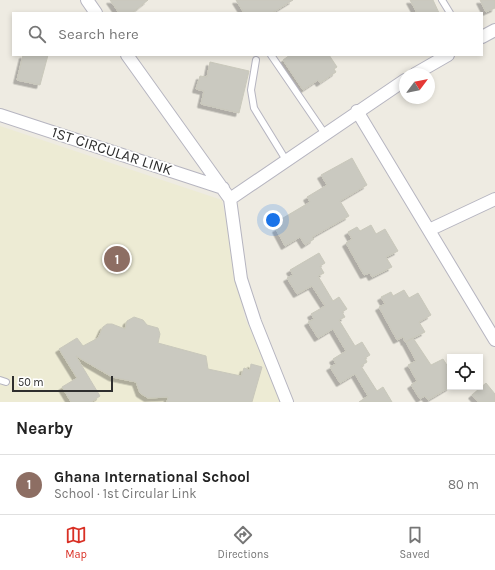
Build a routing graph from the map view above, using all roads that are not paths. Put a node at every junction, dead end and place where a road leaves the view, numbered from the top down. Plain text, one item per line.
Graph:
1 (87, 0) edge
2 (442, 0) edge
3 (95, 12) edge
4 (449, 12) edge
5 (495, 30) edge
6 (483, 36) edge
7 (128, 56) edge
8 (272, 56) edge
9 (446, 56) edge
10 (256, 60) dead end
11 (425, 68) edge
12 (399, 84) edge
13 (357, 111) junction
14 (0, 115) edge
15 (325, 134) junction
16 (286, 160) junction
17 (223, 188) junction
18 (230, 199) junction
19 (495, 199) edge
20 (429, 230) junction
21 (495, 340) edge
22 (287, 402) edge

1 - 3 street
2 - 4 lane
5 - 6 street
7 - 17 street
8 - 15 lane
9 - 11 street
10 - 16 lane
12 - 13 street
13 - 15 street
13 - 20 street
14 - 17 street, 1ST CIRCULAR LINK
15 - 16 street
16 - 18 street
17 - 18 street
18 - 22 street
19 - 20 street
20 - 21 street

